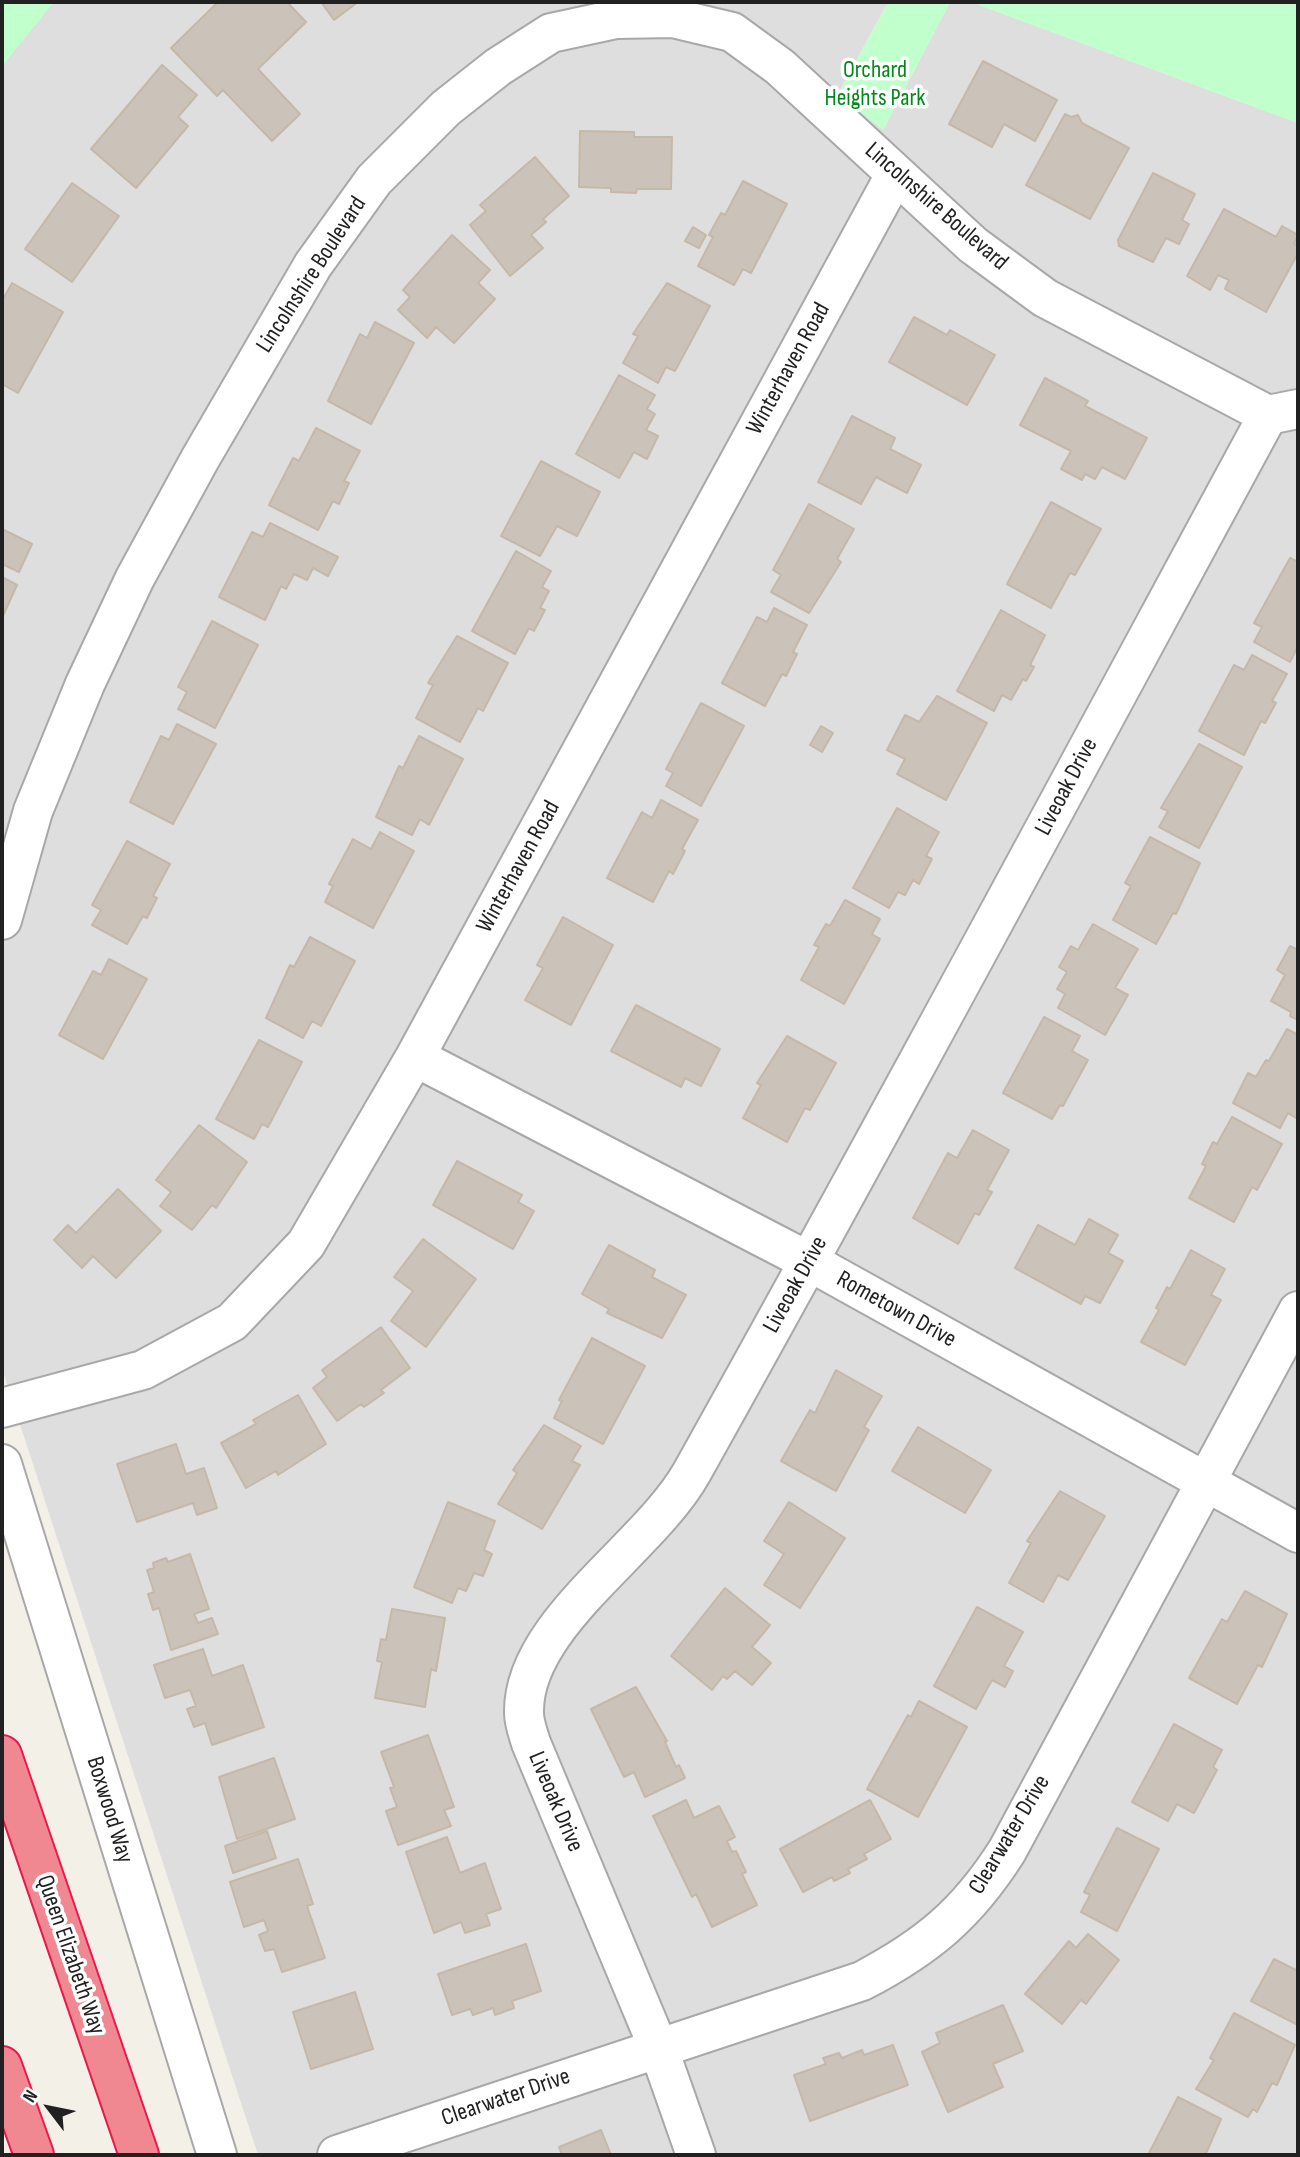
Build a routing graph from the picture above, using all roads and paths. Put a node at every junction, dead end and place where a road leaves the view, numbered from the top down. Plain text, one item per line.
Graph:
1 (895, 175) junction
2 (1283, 412) edge
3 (2, 920) edge
4 (415, 1057) junction
5 (810, 1262) junction
6 (1298, 1311) edge
7 (2, 1408) edge
8 (2, 1464) edge
9 (1205, 1483) junction
10 (1298, 1533) edge
11 (2, 1755) edge
12 (658, 2047) junction
13 (2, 2066) edge
14 (34, 2155) edge
15 (139, 2155) edge
16 (217, 2155) edge
17 (337, 2155) edge
18 (696, 2155) edge

1 - 2 street, Lincolnshire Boulevard
1 - 3 street, Lincolnshire Boulevard
1 - 4 street, Winterhaven Road
2 - 5 street, Liveoak Drive
4 - 5 street, Rometown Drive
4 - 7 street, Winterhaven Road
5 - 9 street, Rometown Drive
5 - 12 street, Liveoak Drive
6 - 9 street, Clearwater Drive
8 - 16 street, Boxwood Way
9 - 10 street, Rometown Drive
9 - 12 street, Clearwater Drive
11 - 15 highway, Queen Elizabeth Way
12 - 17 street, Clearwater Drive
12 - 18 street, Liveoak Drive
13 - 14 highway

